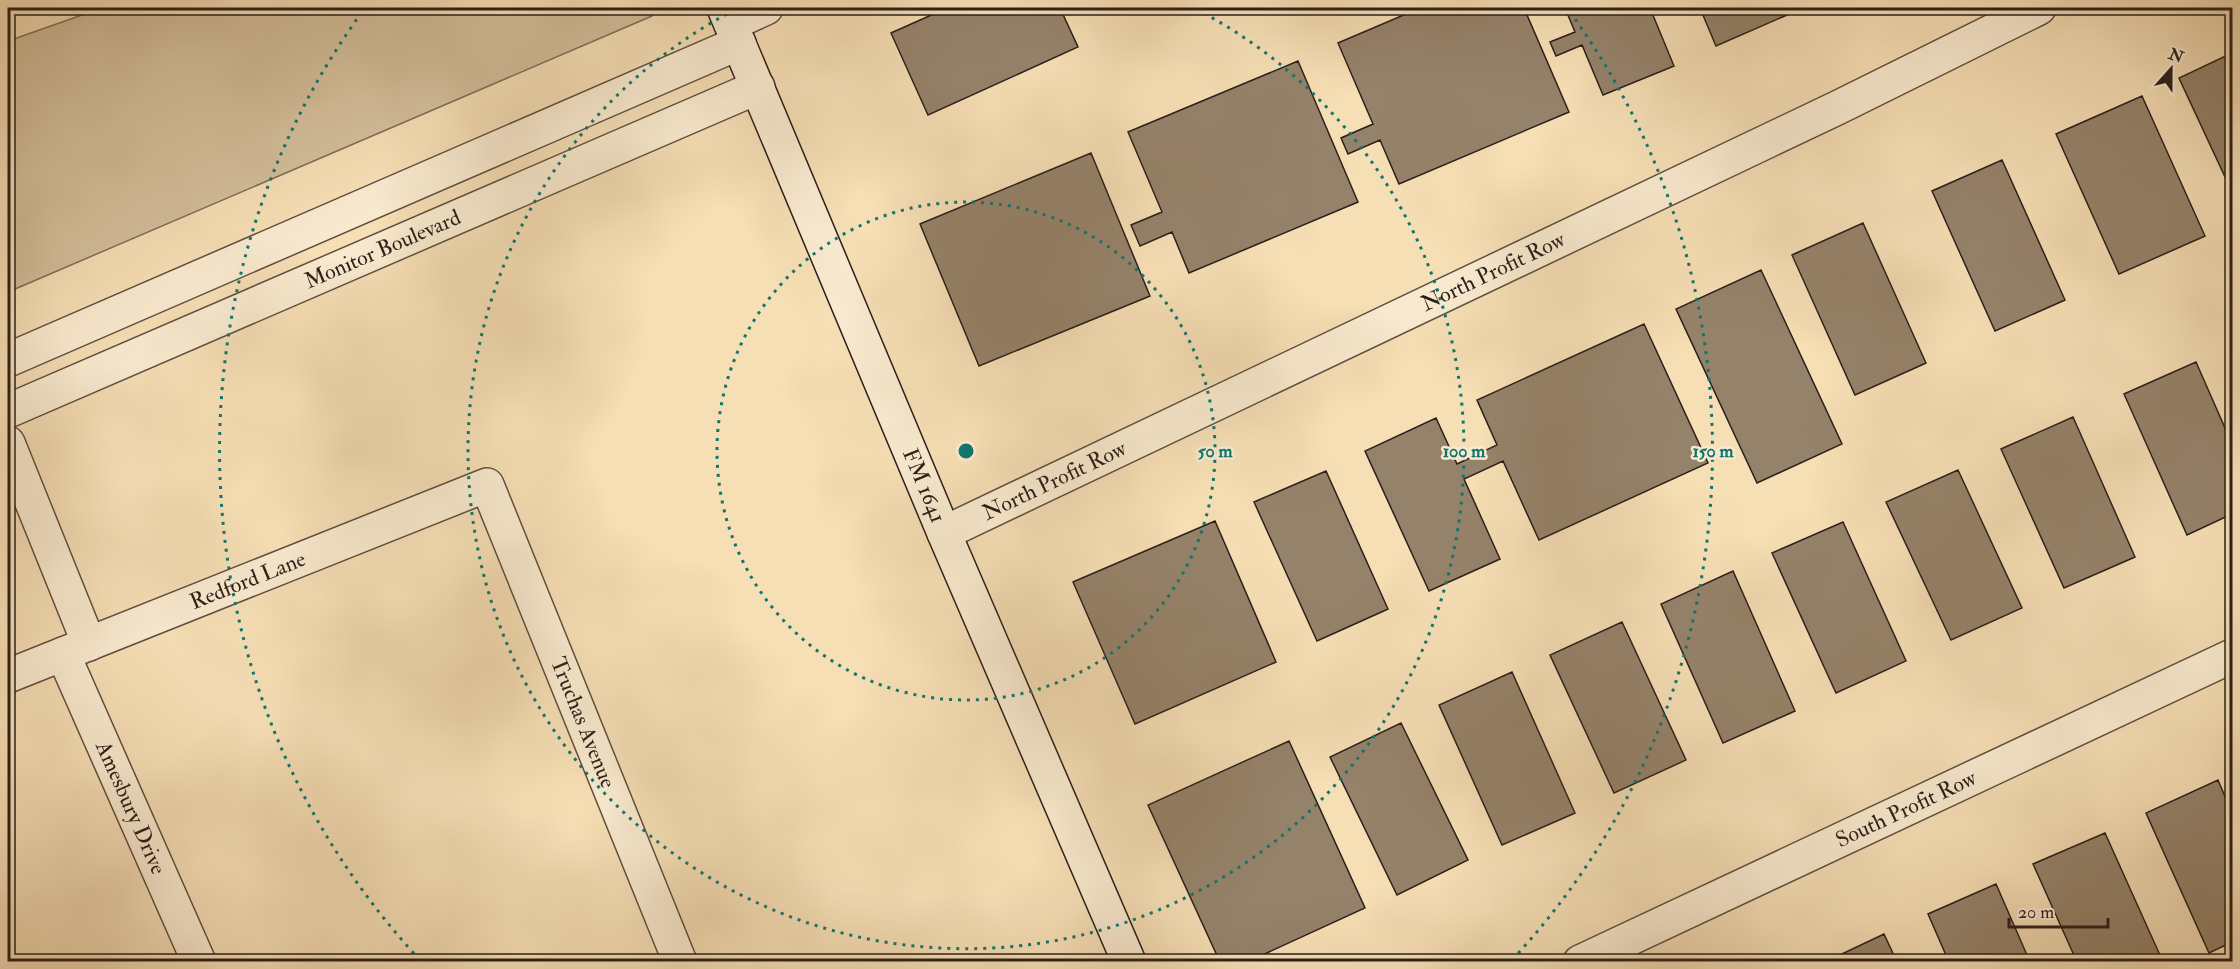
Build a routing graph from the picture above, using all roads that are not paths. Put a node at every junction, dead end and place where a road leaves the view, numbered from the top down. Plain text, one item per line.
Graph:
1 (766, 8) edge
2 (2039, 8) edge
3 (731, 24) edge
4 (758, 87) junction
5 (8, 360) edge
6 (8, 411) edge
7 (8, 443) edge
8 (487, 485) joint
9 (944, 533) junction
10 (76, 649) junction
11 (2232, 656) edge
12 (8, 676) edge
13 (199, 962) edge
14 (680, 962) edge
15 (1129, 962) edge
16 (1580, 962) edge

1 - 3 street
2 - 9 street, North Profit Row
3 - 4 street, FM 1641 / FM 1641
3 - 5 street
4 - 6 street, Monitor Boulevard
4 - 9 street, FM 1641 / FM 1641
7 - 10 street, Amesbury Drive
8 - 10 street, Redford Lane
8 - 14 street, Truchas Avenue
9 - 15 street, FM 1641 / FM 1641
10 - 12 street, Redford Lane
10 - 13 street, Amesbury Drive
11 - 16 street, South Profit Row

